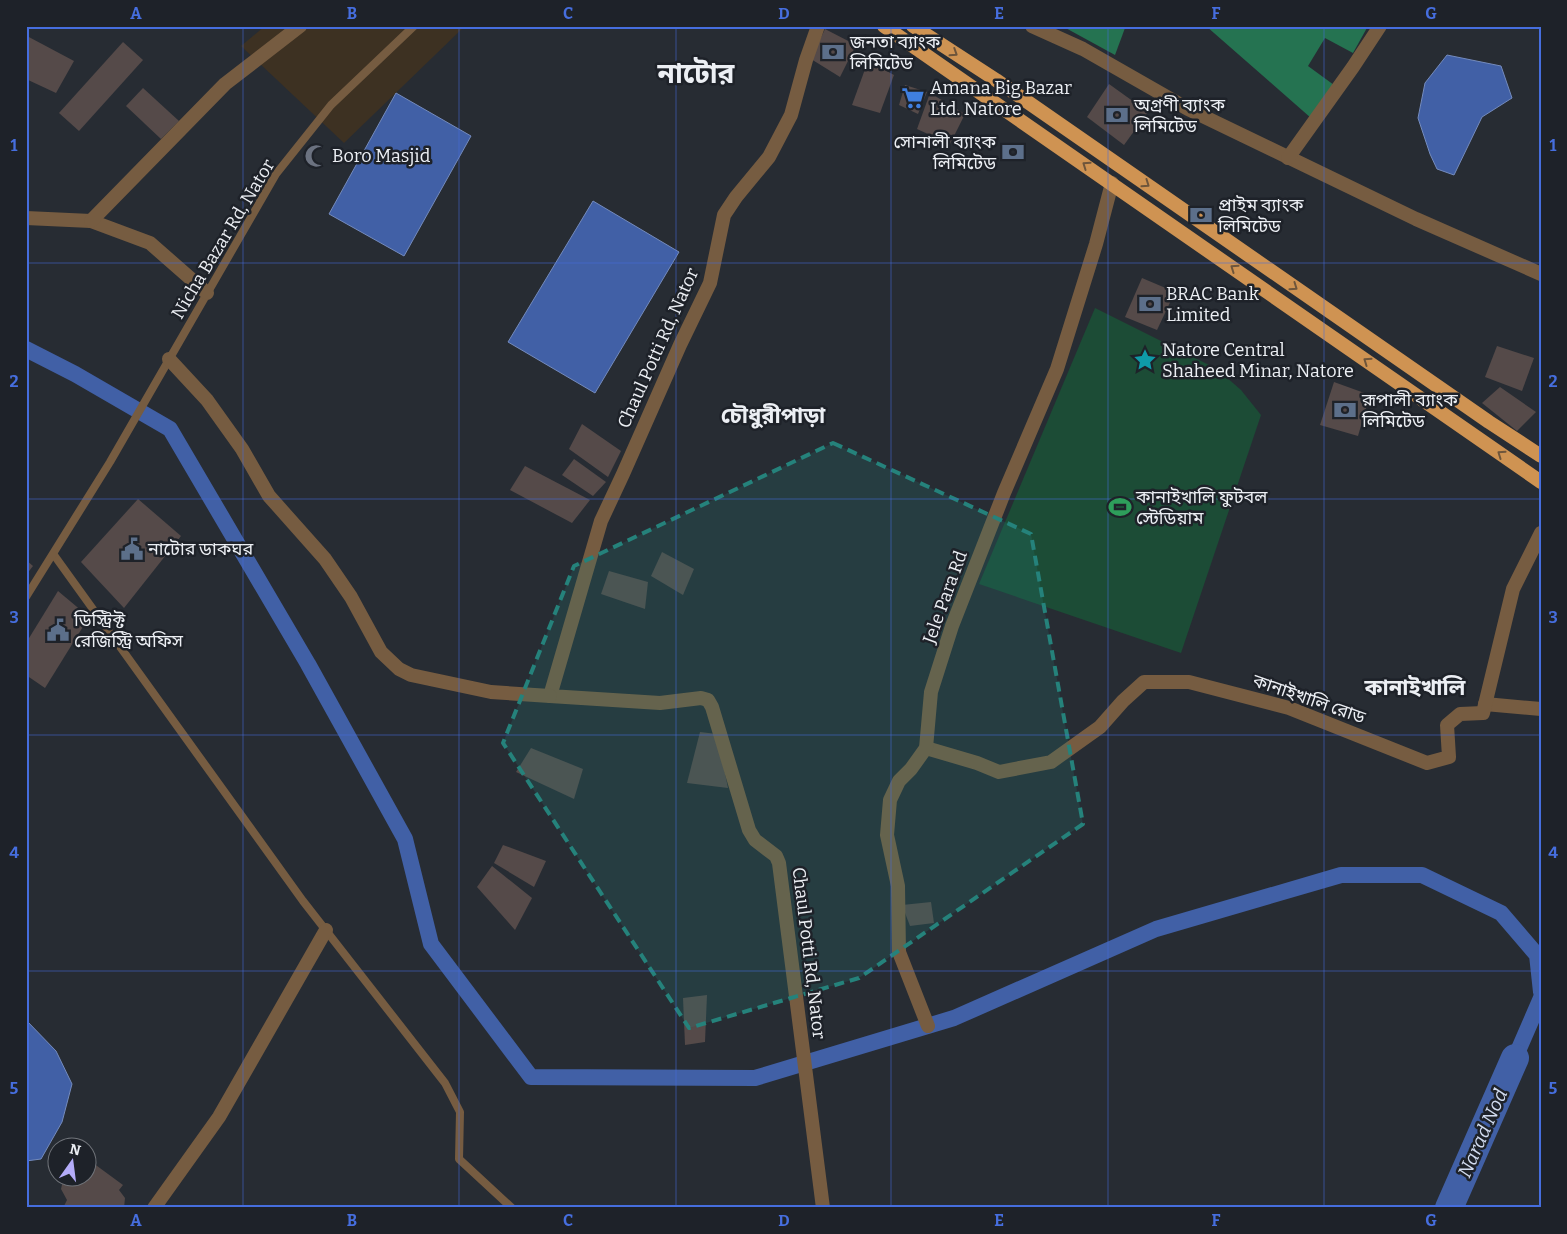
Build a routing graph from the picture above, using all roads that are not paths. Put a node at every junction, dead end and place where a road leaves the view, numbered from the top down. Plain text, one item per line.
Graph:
1 (300, 26) edge
2 (414, 26) edge
3 (818, 26) edge
4 (884, 26) edge
5 (913, 26) edge
6 (1032, 26) edge
7 (1380, 26) edge
8 (1288, 158) junction
9 (1112, 183) junction
10 (26, 218) edge
11 (90, 221) junction
12 (1541, 274) edge
13 (207, 292) junction
14 (170, 359) junction
15 (1541, 456) edge
16 (1541, 482) edge
17 (1541, 533) edge
18 (54, 554) junction
19 (26, 597) edge
20 (550, 696) junction
21 (1485, 704) junction
22 (1541, 709) edge
23 (926, 748) junction
24 (326, 930) junction
25 (928, 1026) dead end
26 (154, 1208) edge
27 (512, 1208) edge
28 (823, 1208) edge

1 - 11 street
2 - 13 lane, Nicha Bazar Rd, Nator
3 - 20 street, Chaul Potti Rd, Nator
9 -> 4 highway
5 -> 15 highway
6 - 8 street
7 - 8 street
8 - 12 street
16 -> 9 highway
9 - 23 street, Jele Para Rd
10 - 11 street
11 - 13 street
13 - 14 lane, Nicha Bazar Rd, Nator
14 - 18 lane, Nicha Bazar Rd, Nator
14 - 20 street, Chaul Potti Rd, Nator
17 - 21 street
18 - 19 lane, Nicha Bazar Rd, Nator
18 - 24 lane
20 - 28 street, Chaul Potti Rd, Nator
21 - 22 street
21 - 23 street, কানাইখালি রোড
23 - 25 street
24 - 26 street
24 - 27 lane

